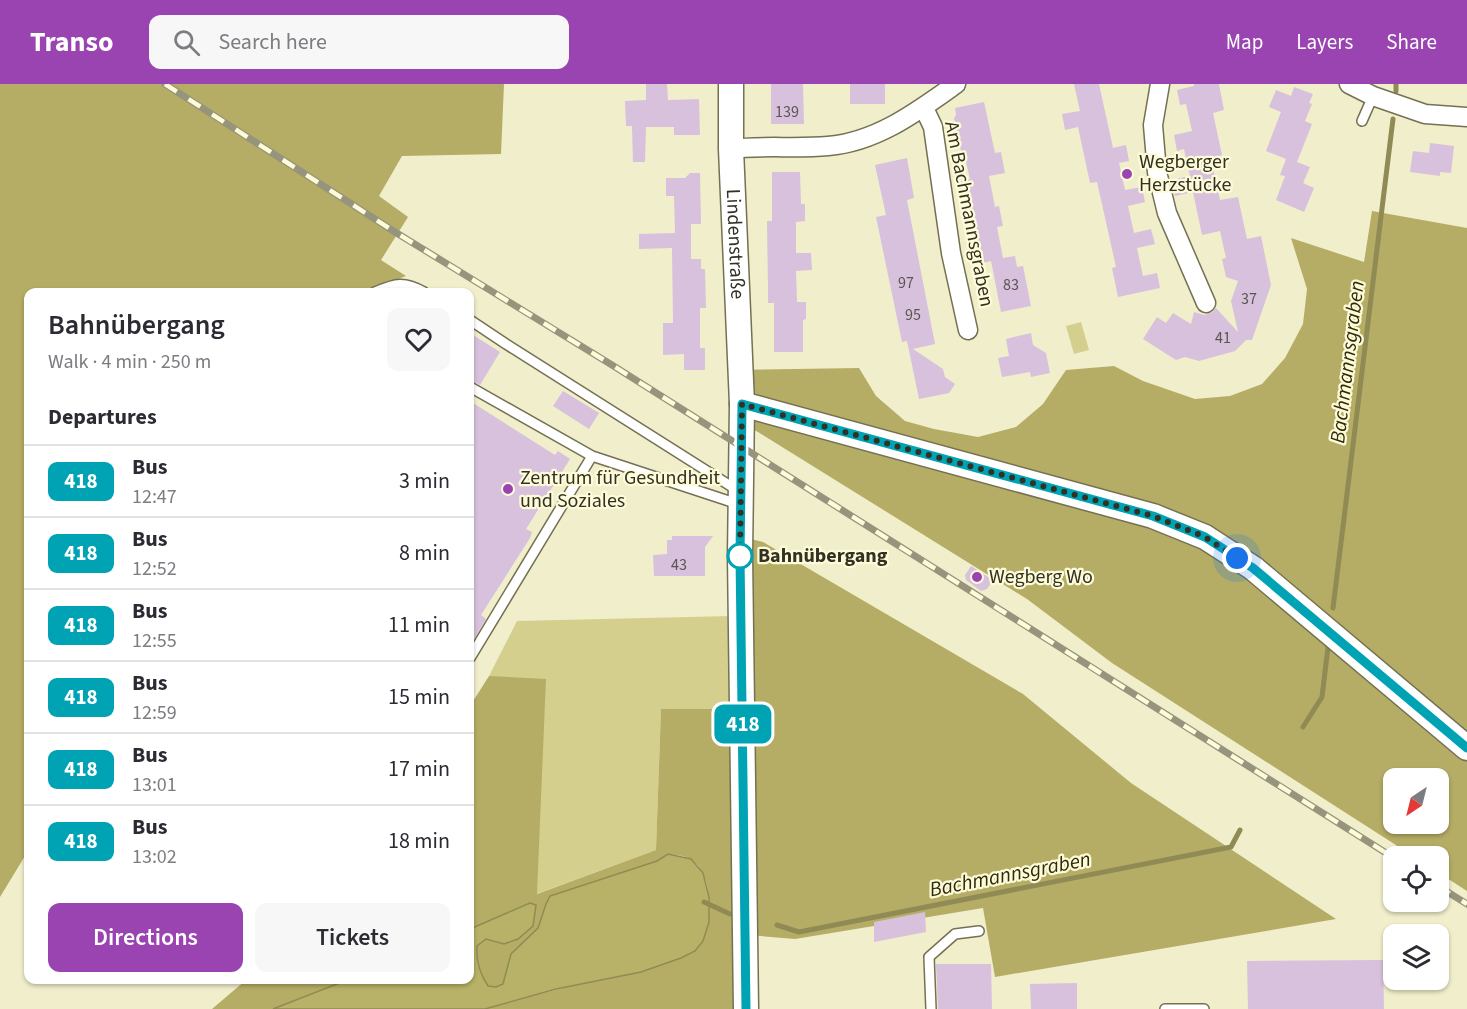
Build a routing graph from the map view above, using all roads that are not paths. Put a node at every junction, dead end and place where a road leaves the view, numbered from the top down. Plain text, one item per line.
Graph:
1 (731, 84) edge
2 (956, 84) edge
3 (1160, 84) edge
4 (1348, 84) edge
5 (1373, 96) junction
6 (924, 108) junction
7 (1467, 117) edge
8 (1362, 122) dead end
9 (731, 149) junction
10 (384, 288) edge
11 (416, 288) edge
12 (1206, 303) dead end
13 (474, 323) edge
14 (968, 330) dead end
15 (474, 389) edge
16 (742, 404) junction
17 (592, 456) junction
18 (742, 499) junction
19 (474, 651) edge
20 (1467, 748) edge
21 (978, 931) dead end
22 (746, 1009) edge
23 (931, 1009) edge
24 (1165, 1009) edge
25 (1204, 1009) edge

1 - 9 street, Lindenstraße
2 - 6 street, Am Bachmannsgraben
3 - 12 street
4 - 5 street
5 - 7 street
5 - 8 lane
6 - 9 street, Am Bachmannsgraben
6 - 14 street, Am Bachmannsgraben
9 - 16 street, Lindenstraße
10 - 11 lane
13 - 18 lane
15 - 17 lane
16 - 18 street, Lindenstraße
16 - 20 street
17 - 18 lane
17 - 19 lane
18 - 22 street, Lindenstraße
21 - 23 lane
24 - 25 lane

